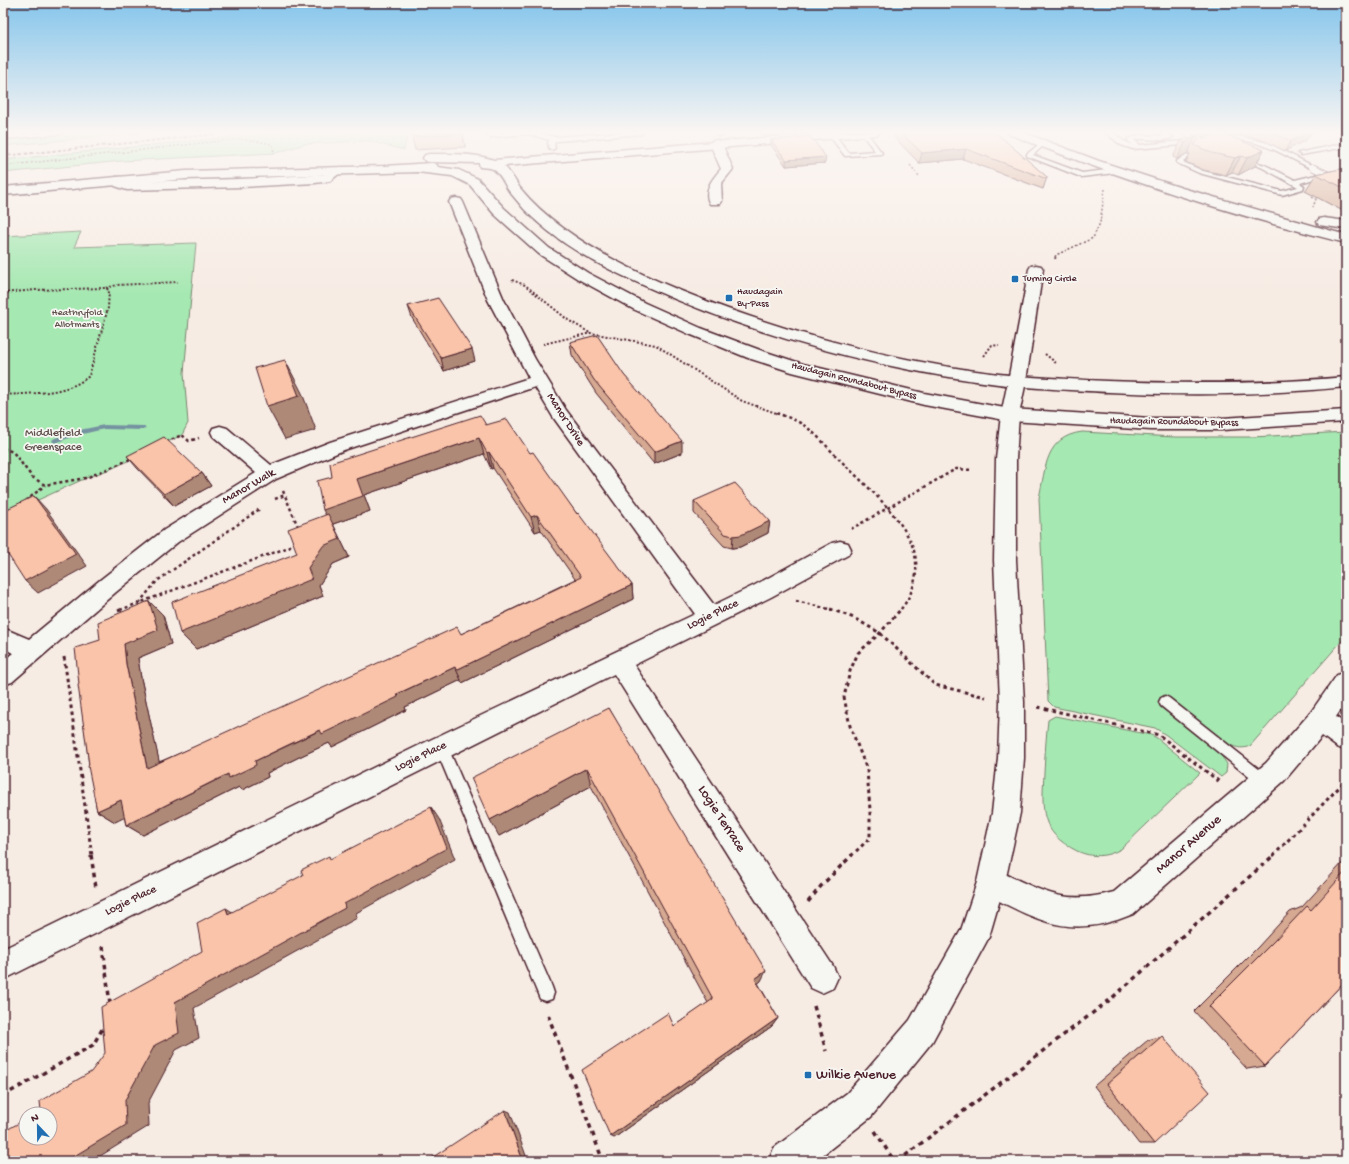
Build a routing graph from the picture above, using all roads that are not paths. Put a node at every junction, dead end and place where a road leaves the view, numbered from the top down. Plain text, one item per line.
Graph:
1 (53, 186) edge
2 (478, 186) edge
3 (512, 186) edge
4 (715, 186) edge
5 (1163, 186) edge
6 (1192, 186) edge
7 (1256, 186) edge
8 (1301, 186) edge
9 (3, 191) edge
10 (715, 201) dead end
11 (456, 202) dead end
12 (1346, 226) edge
13 (1346, 239) edge
14 (1036, 269) dead end
15 (540, 380) junction
16 (1017, 381) junction
17 (1346, 382) edge
18 (1010, 415) junction
19 (1346, 416) edge
20 (220, 432) road end
21 (269, 474) junction
22 (840, 549) road end
23 (710, 617) junction
24 (3, 638) edge
25 (32, 650) junction
26 (619, 661) junction
27 (3, 676) edge
28 (1346, 682) edge
29 (1165, 702) dead end
30 (1320, 720) junction
31 (1346, 739) edge
32 (441, 747) junction
33 (1264, 781) junction
34 (991, 882) junction
35 (3, 965) edge
36 (821, 989) road end
37 (546, 993) road end
38 (786, 1161) edge

1 - 9 main road
2 - 18 main road, Haudagain Roundabout Bypass
3 - 16 main road
4 - 10 main road
5 - 13 main road
6 - 12 main road
7 - 8 lane
11 - 15 main road, Manor Drive
14 - 16 main road
15 - 21 main road, Manor Walk
15 - 23 main road, Manor Drive
16 - 17 main road
16 - 18 main road
18 - 19 main road, Haudagain Roundabout Bypass
18 - 34 main road
20 - 21 main road
21 - 25 main road, Manor Walk
22 - 23 main road, Logie Place
23 - 26 main road, Logie Place
24 - 25 main road
25 - 27 main road, Manor Walk
26 - 32 main road, Logie Place
26 - 36 main road, Logie Terrace
28 - 30 main road, Manor Avenue
29 - 33 lane
30 - 31 main road
30 - 33 main road, Manor Avenue
32 - 35 main road, Logie Place
32 - 37 lane
33 - 34 main road, Manor Avenue
34 - 38 main road

